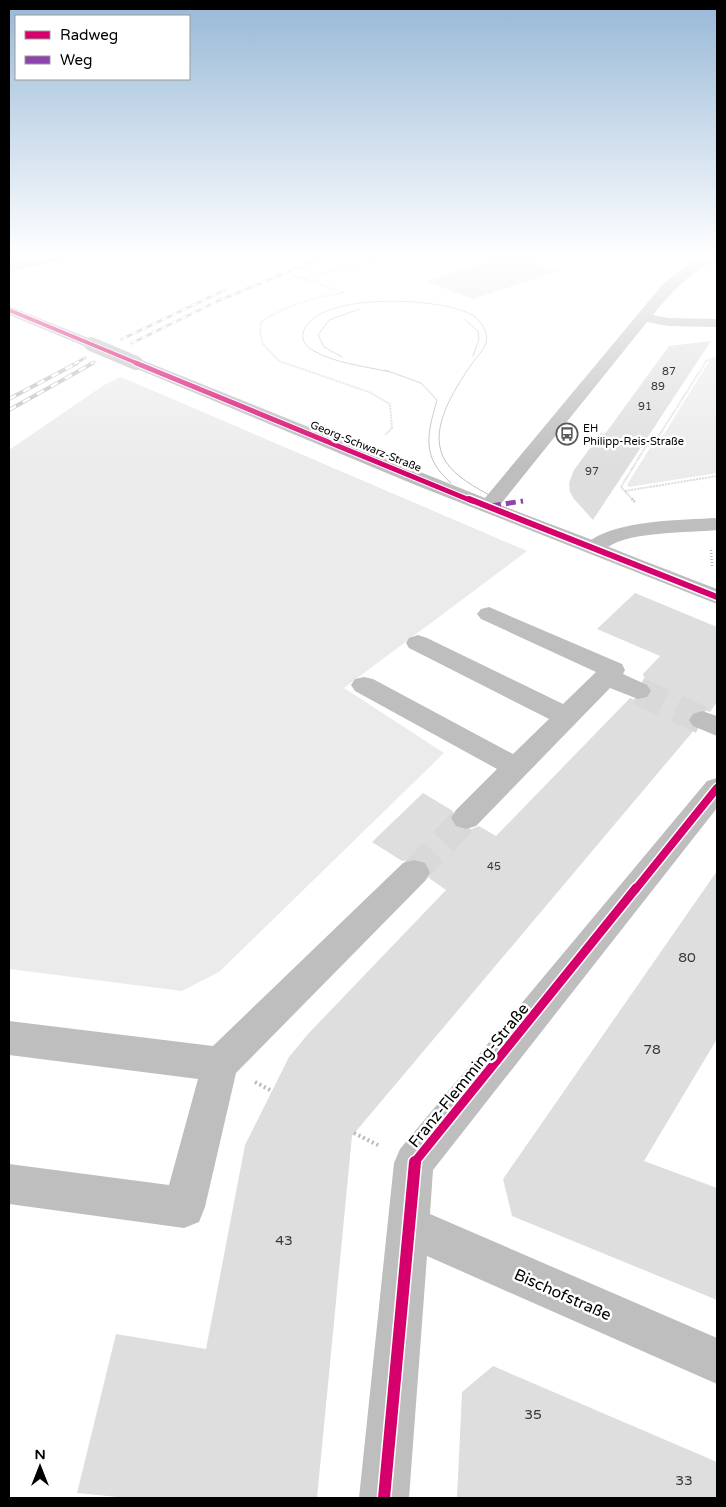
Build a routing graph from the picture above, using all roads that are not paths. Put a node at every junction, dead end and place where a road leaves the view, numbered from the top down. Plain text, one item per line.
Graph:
1 (46, 325) edge
2 (635, 325) edge
3 (488, 506) junction
4 (717, 524) edge
5 (594, 547) junction
6 (717, 597) edge
7 (489, 614) dead end
8 (418, 643) dead end
9 (607, 676) junction
10 (364, 685) dead end
11 (638, 690) tunnel mouth
12 (567, 717) junction
13 (517, 768) junction
14 (717, 788) edge
15 (466, 818) tunnel mouth
16 (414, 872) tunnel mouth
17 (9, 1038) edge
18 (220, 1064) junction
19 (9, 1184) edge
20 (408, 1226) junction
21 (717, 1362) edge
22 (384, 1498) edge

1 - 3 street, Georg-Schwarz-Straße, bridge
2 - 3 street
3 - 5 street, Georg-Schwarz-Straße
4 - 5 street
5 - 6 street, Georg-Schwarz-Straße
7 - 9 street
8 - 12 street
9 - 11 street
9 - 12 street
10 - 13 street
12 - 13 street
13 - 15 street
14 - 20 street, Franz-Flemming-Straße
16 - 18 street
17 - 18 street
18 - 19 street
20 - 21 street, Bischofstraße
20 - 22 street, Franz-Flemming-Straße

